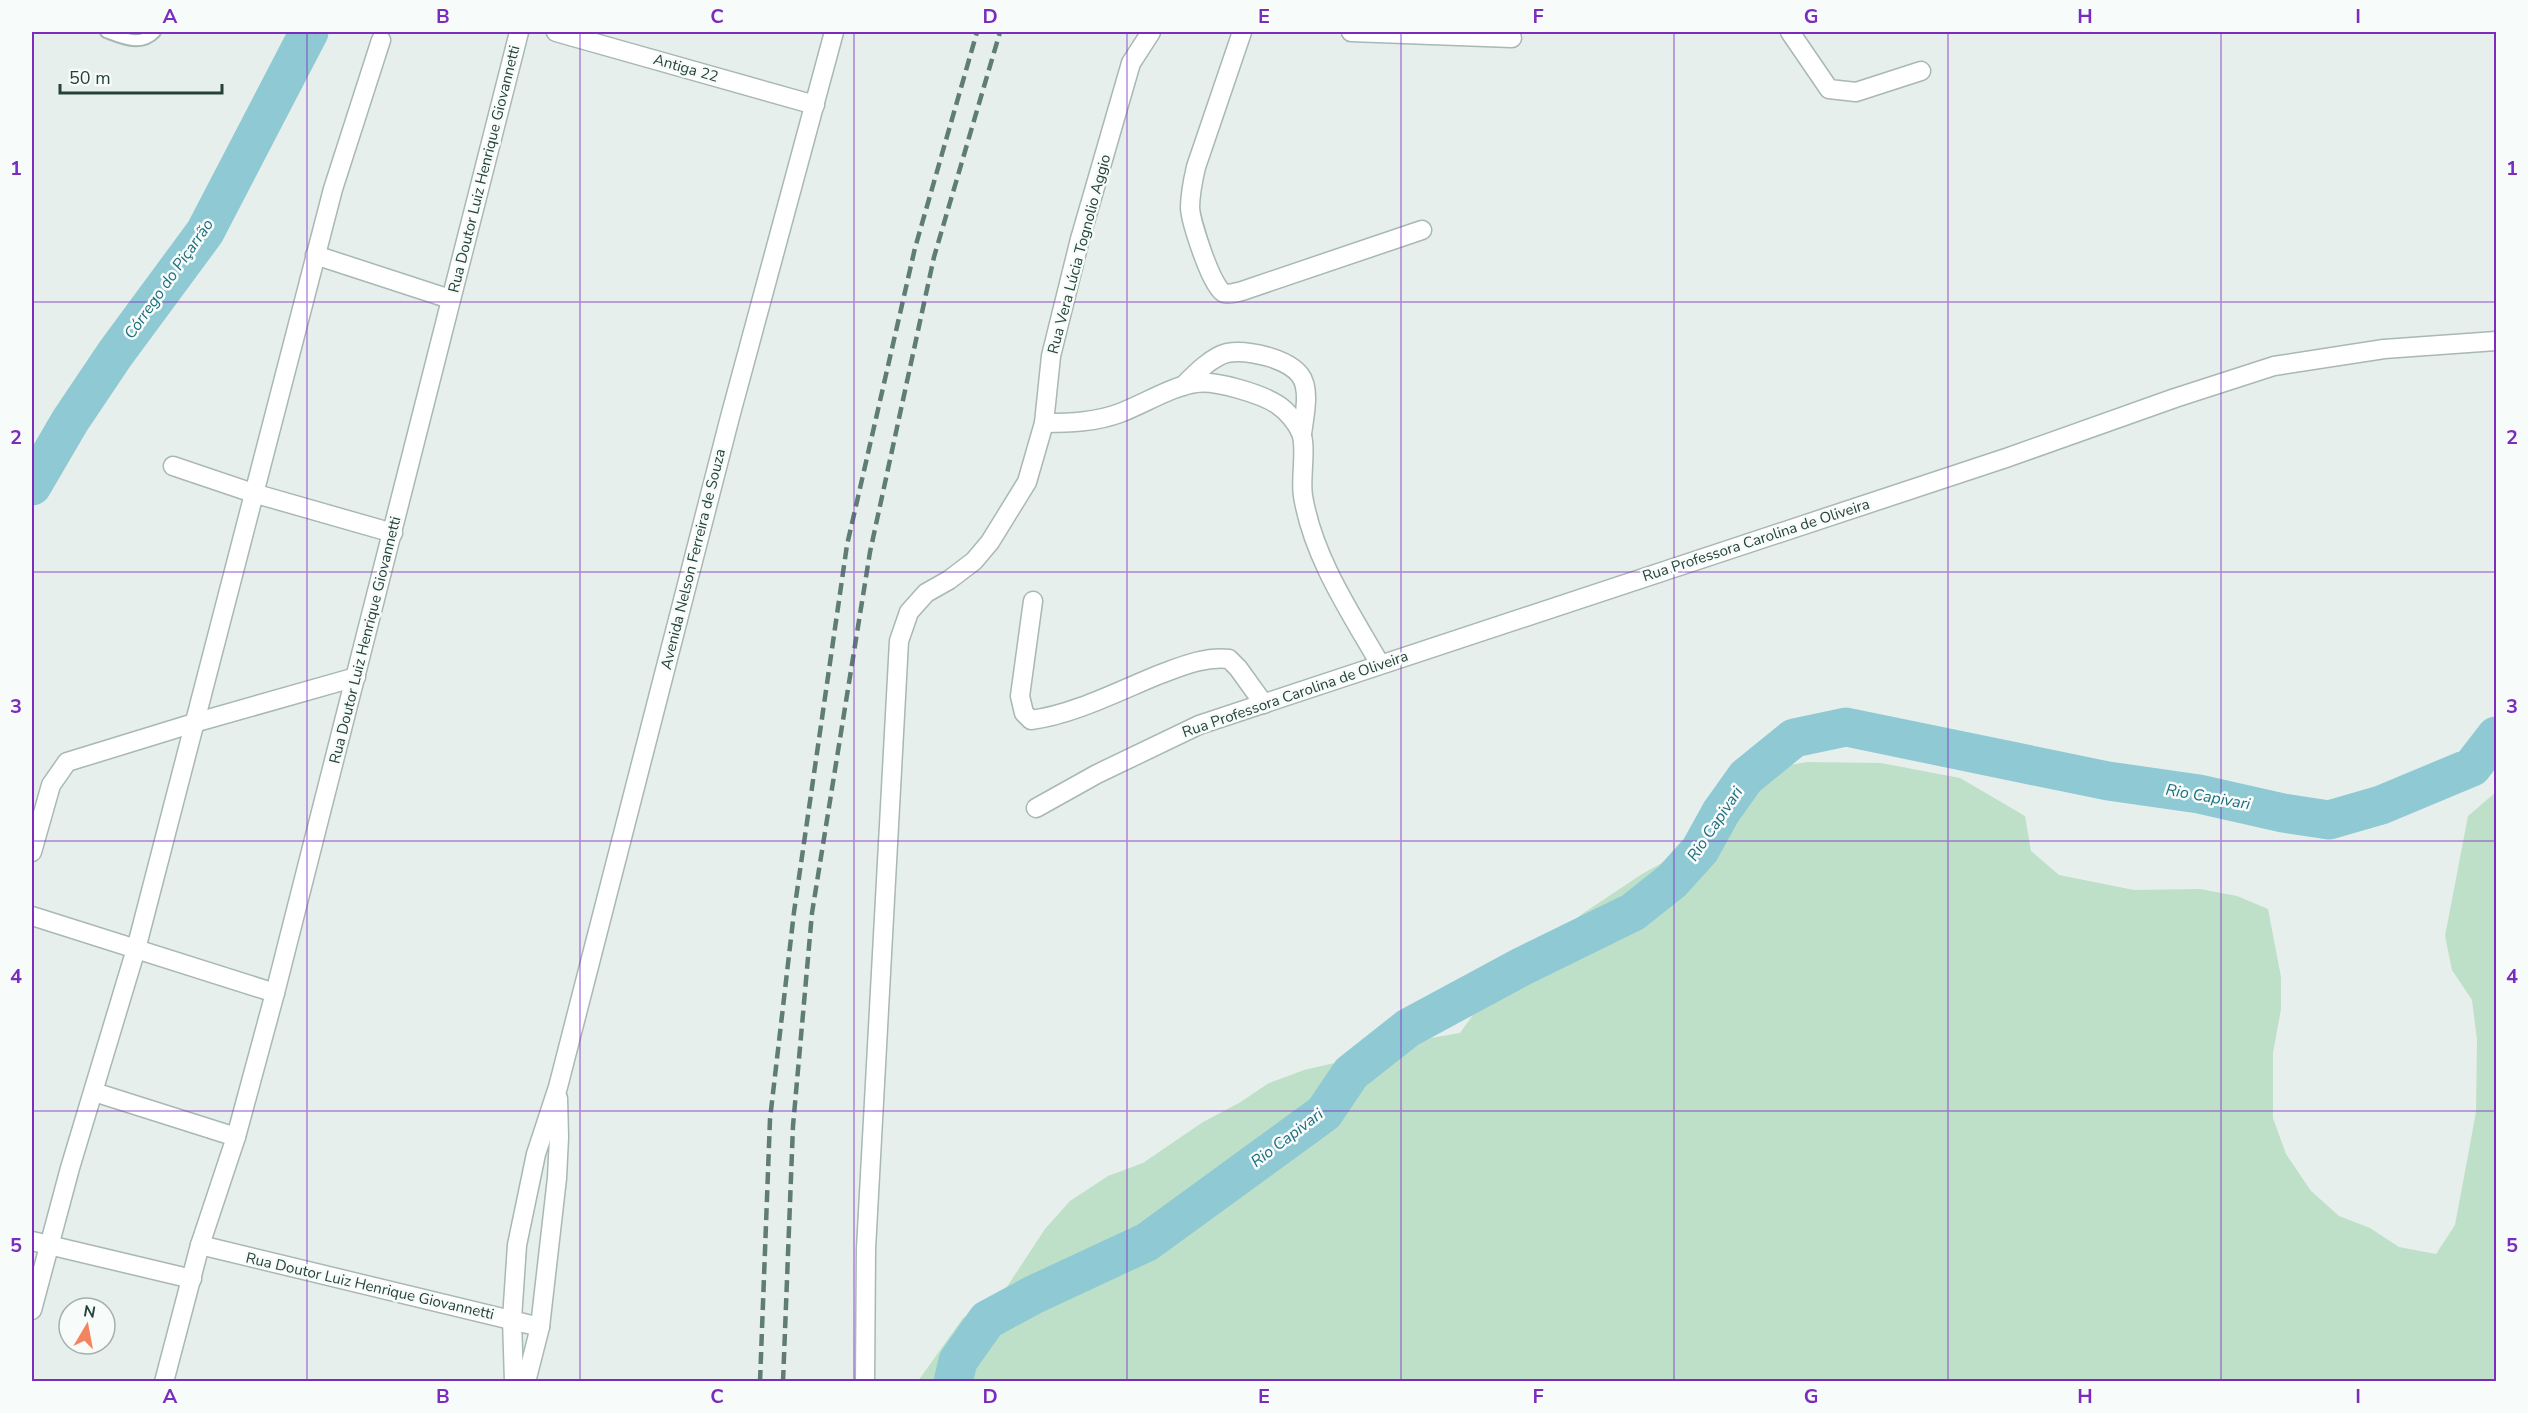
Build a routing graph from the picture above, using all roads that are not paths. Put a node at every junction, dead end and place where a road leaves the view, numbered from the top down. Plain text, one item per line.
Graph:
1 (106, 32) edge
2 (154, 32) edge
3 (519, 32) edge
4 (556, 32) edge
5 (834, 32) edge
6 (1151, 32) edge
7 (1242, 32) edge
8 (1351, 32) edge
9 (1790, 32) edge
10 (1512, 38) dead end
11 (381, 40) dead end
12 (1921, 71) dead end
13 (815, 105) junction
14 (1422, 230) dead end
15 (315, 255) junction
16 (450, 299) junction
17 (2496, 341) edge
18 (1183, 386) junction
19 (1044, 423) junction
20 (1302, 434) junction
21 (173, 466) dead end
22 (253, 493) junction
23 (393, 533) junction
24 (1033, 601) dead end
25 (1380, 664) junction
26 (356, 678) junction
27 (1264, 704) junction
28 (194, 723) junction
29 (1036, 808) dead end
30 (32, 852) edge
31 (32, 916) edge
32 (136, 950) junction
33 (275, 993) junction
34 (558, 1087) junction
35 (94, 1092) junction
36 (236, 1137) junction
37 (40, 1243) edge
38 (200, 1245) junction
39 (192, 1279) junction
40 (32, 1311) edge
41 (512, 1319) junction
42 (540, 1327) junction
43 (164, 1382) edge
44 (514, 1382) edge
45 (526, 1382) edge
46 (865, 1382) edge

1 - 2 lane
3 - 16 street, Rua Doutor Luiz Henrique Giovannetti
4 - 13 street, Antiga 22
5 - 13 street, Avenida Nelson Ferreira de Souza
6 - 19 street, Rua Vera Lúcia Tognolio Aggio
7 - 14 street
8 - 10 street
9 - 12 street
11 - 15 street
13 - 34 street, Avenida Nelson Ferreira de Souza
15 - 16 street
15 - 22 street
16 - 23 street, Rua Doutor Luiz Henrique Giovannetti
17 - 25 street, Rua Professora Carolina de Oliveira
18 - 19 street
18 - 20 street
18 - 20 street
19 - 46 street, Rua Vera Lúcia Tognolio Aggio
20 - 25 street
21 - 22 street
22 - 23 street
22 - 28 street
23 - 26 street, Rua Doutor Luiz Henrique Giovannetti
24 - 27 street
25 - 27 street, Rua Professora Carolina de Oliveira
26 - 28 street
26 - 33 street, Rua Doutor Luiz Henrique Giovannetti
27 - 29 street, Rua Professora Carolina de Oliveira
28 - 30 street
28 - 32 street
31 - 32 street
32 - 33 street
32 - 35 street
33 - 36 street, Rua Doutor Luiz Henrique Giovannetti
34 - 41 street, Avenida Nelson Ferreira de Souza
34 - 42 street, Avenida Nelson Ferreira de Souza
35 - 36 street
35 - 37 street
36 - 38 street, Rua Doutor Luiz Henrique Giovannetti
37 - 39 street
37 - 40 street
38 - 39 street, Rua Doutor Luiz Henrique Giovannetti
38 - 41 street, Rua Doutor Luiz Henrique Giovannetti
39 - 43 street, Rua Doutor Luiz Henrique Giovannetti
41 - 42 street, Rua Doutor Luiz Henrique Giovannetti
41 - 44 street, Avenida Nelson Ferreira de Souza
42 - 45 street, Avenida Nelson Ferreira de Souza

